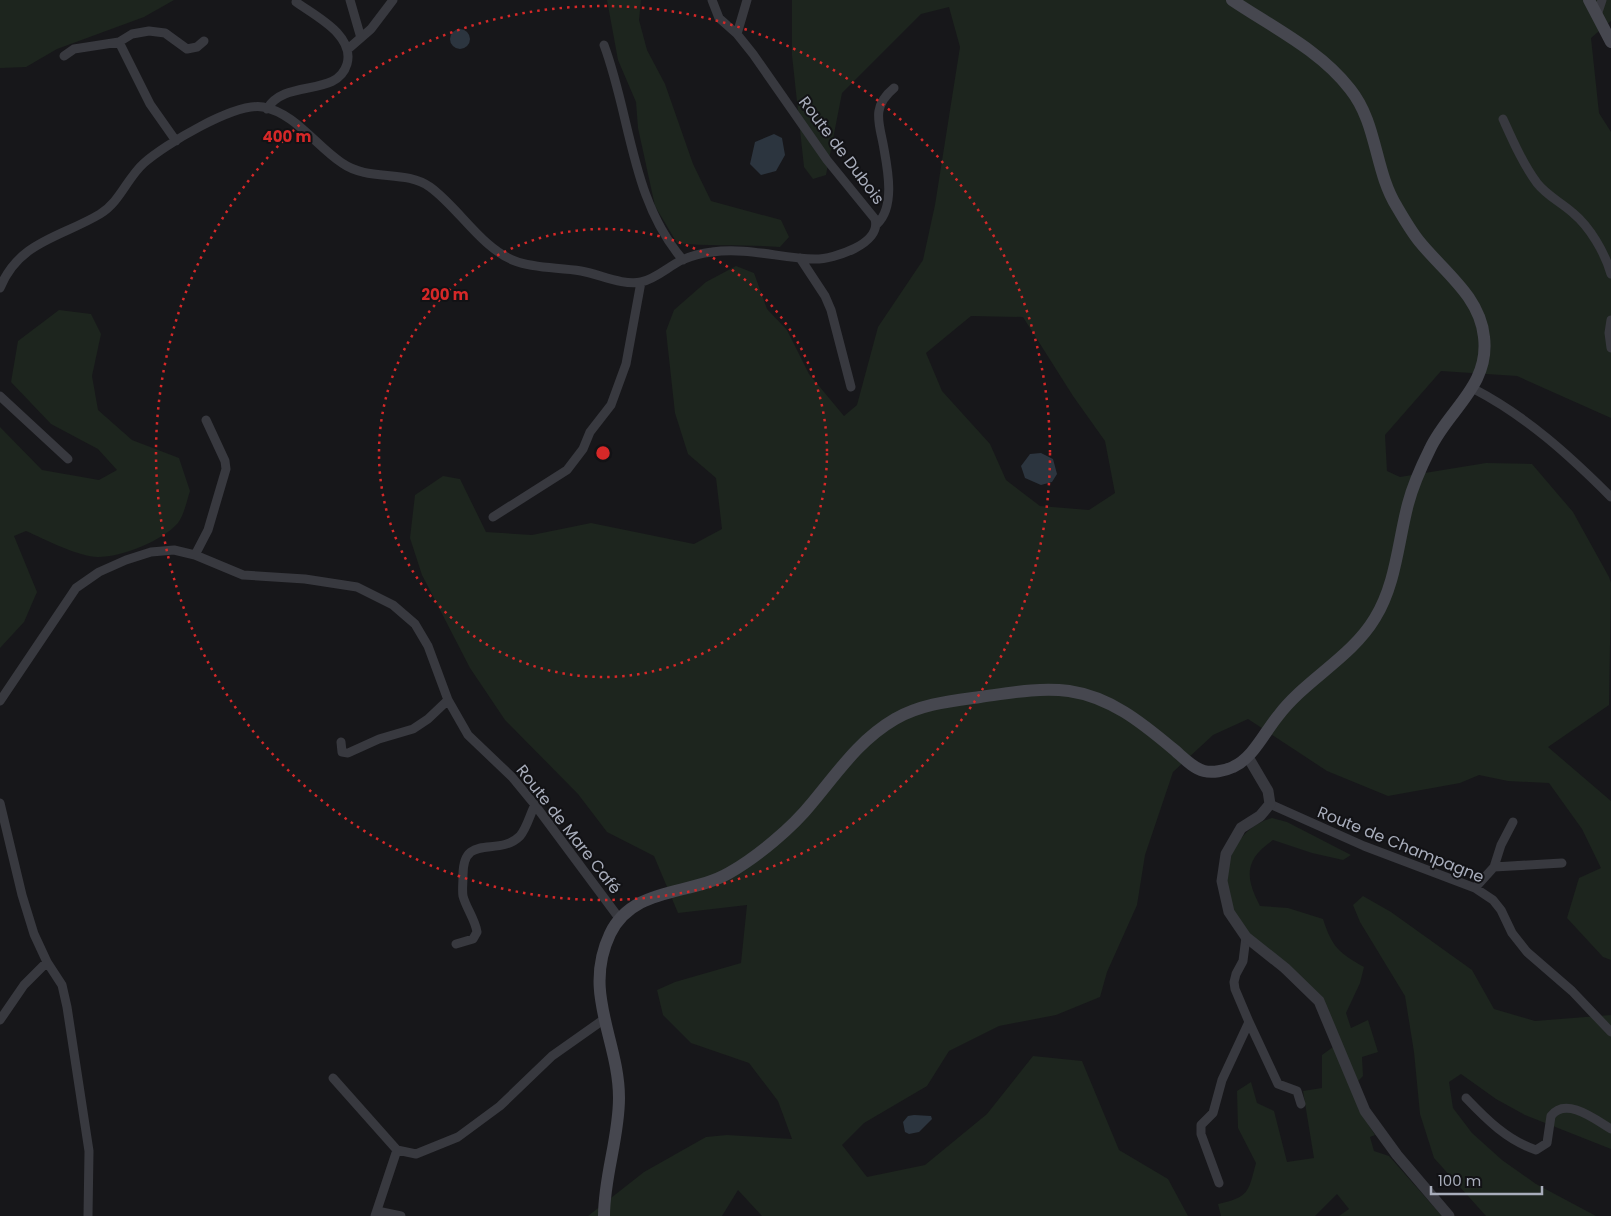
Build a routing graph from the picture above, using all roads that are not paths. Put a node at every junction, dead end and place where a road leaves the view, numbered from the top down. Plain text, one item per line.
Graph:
1 (350, 0) edge
2 (393, 0) edge
3 (712, 0) edge
4 (747, 0) edge
5 (1232, 0) edge
6 (1589, 0) edge
7 (1602, 0) edge
8 (296, 2) dead end
9 (1597, 15) junction
10 (737, 34) junction
11 (361, 38) junction
12 (204, 41) dead end
13 (119, 42) junction
14 (1611, 42) edge
15 (604, 46) dead end
16 (348, 50) junction
17 (64, 56) dead end
18 (894, 88) dead end
19 (267, 108) junction
20 (1503, 120) dead end
21 (176, 141) junction
22 (877, 224) junction
23 (800, 258) junction
24 (683, 260) junction
25 (1611, 274) edge
26 (641, 282) junction
27 (0, 288) edge
28 (1611, 320) edge
29 (1611, 348) edge
30 (851, 387) dead end
31 (1474, 389) junction
32 (0, 396) edge
33 (206, 420) dead end
34 (68, 459) dead end
35 (1611, 497) edge
36 (493, 517) dead end
37 (195, 555) junction
38 (448, 700) junction
39 (0, 701) edge
40 (341, 742) dead end
41 (1248, 757) junction
42 (0, 803) edge
43 (535, 804) junction
44 (1270, 804) junction
45 (1513, 822) dead end
46 (1562, 863) dead end
47 (1494, 867) junction
48 (1474, 888) junction
49 (619, 918) junction
50 (1246, 937) junction
51 (456, 944) dead end
52 (47, 962) junction
53 (0, 1020) edge
54 (603, 1020) junction
55 (1249, 1022) junction
56 (1611, 1032) edge
57 (333, 1078) dead end
58 (1466, 1098) dead end
59 (1301, 1104) dead end
60 (1611, 1129) edge
61 (398, 1150) junction
62 (1219, 1183) dead end
63 (376, 1213) edge
64 (88, 1216) edge
65 (401, 1216) edge
66 (604, 1216) edge
67 (1449, 1216) edge

1 - 11 street
2 - 11 street
3 - 10 street, Route de Dubois
4 - 10 street
5 - 31 main road
6 - 9 main road
7 - 9 street
8 - 16 street
9 - 14 main road
10 - 22 street, Route de Dubois
11 - 16 street
12 - 13 street
13 - 17 street
13 - 21 street
15 - 24 street
16 - 19 street
18 - 22 street
19 - 21 street
19 - 26 street
20 - 25 street
21 - 27 street
22 - 23 street, Route de Dubois
23 - 24 street, Route de Dubois
23 - 30 street
24 - 26 street, Route de Dubois
26 - 36 street
28 - 29 street
31 - 35 street
31 - 41 main road
32 - 34 street
33 - 37 street
37 - 38 street, Route de Mare Café
37 - 39 street, Route de Mare Café
38 - 40 street
38 - 43 street, Route de Mare Café
41 - 44 street
41 - 49 main road
42 - 52 street
43 - 49 street, Route de Mare Café
43 - 51 street
44 - 48 street, Route de Champagne
44 - 50 street
45 - 47 street
46 - 47 street
47 - 48 street
48 - 56 street, Route de Champagne
49 - 54 main road
50 - 55 street
50 - 67 street
52 - 53 street
52 - 64 street
54 - 61 street
54 - 66 main road
55 - 59 street
55 - 62 street
57 - 61 street
58 - 60 street
61 - 63 street
63 - 65 street

